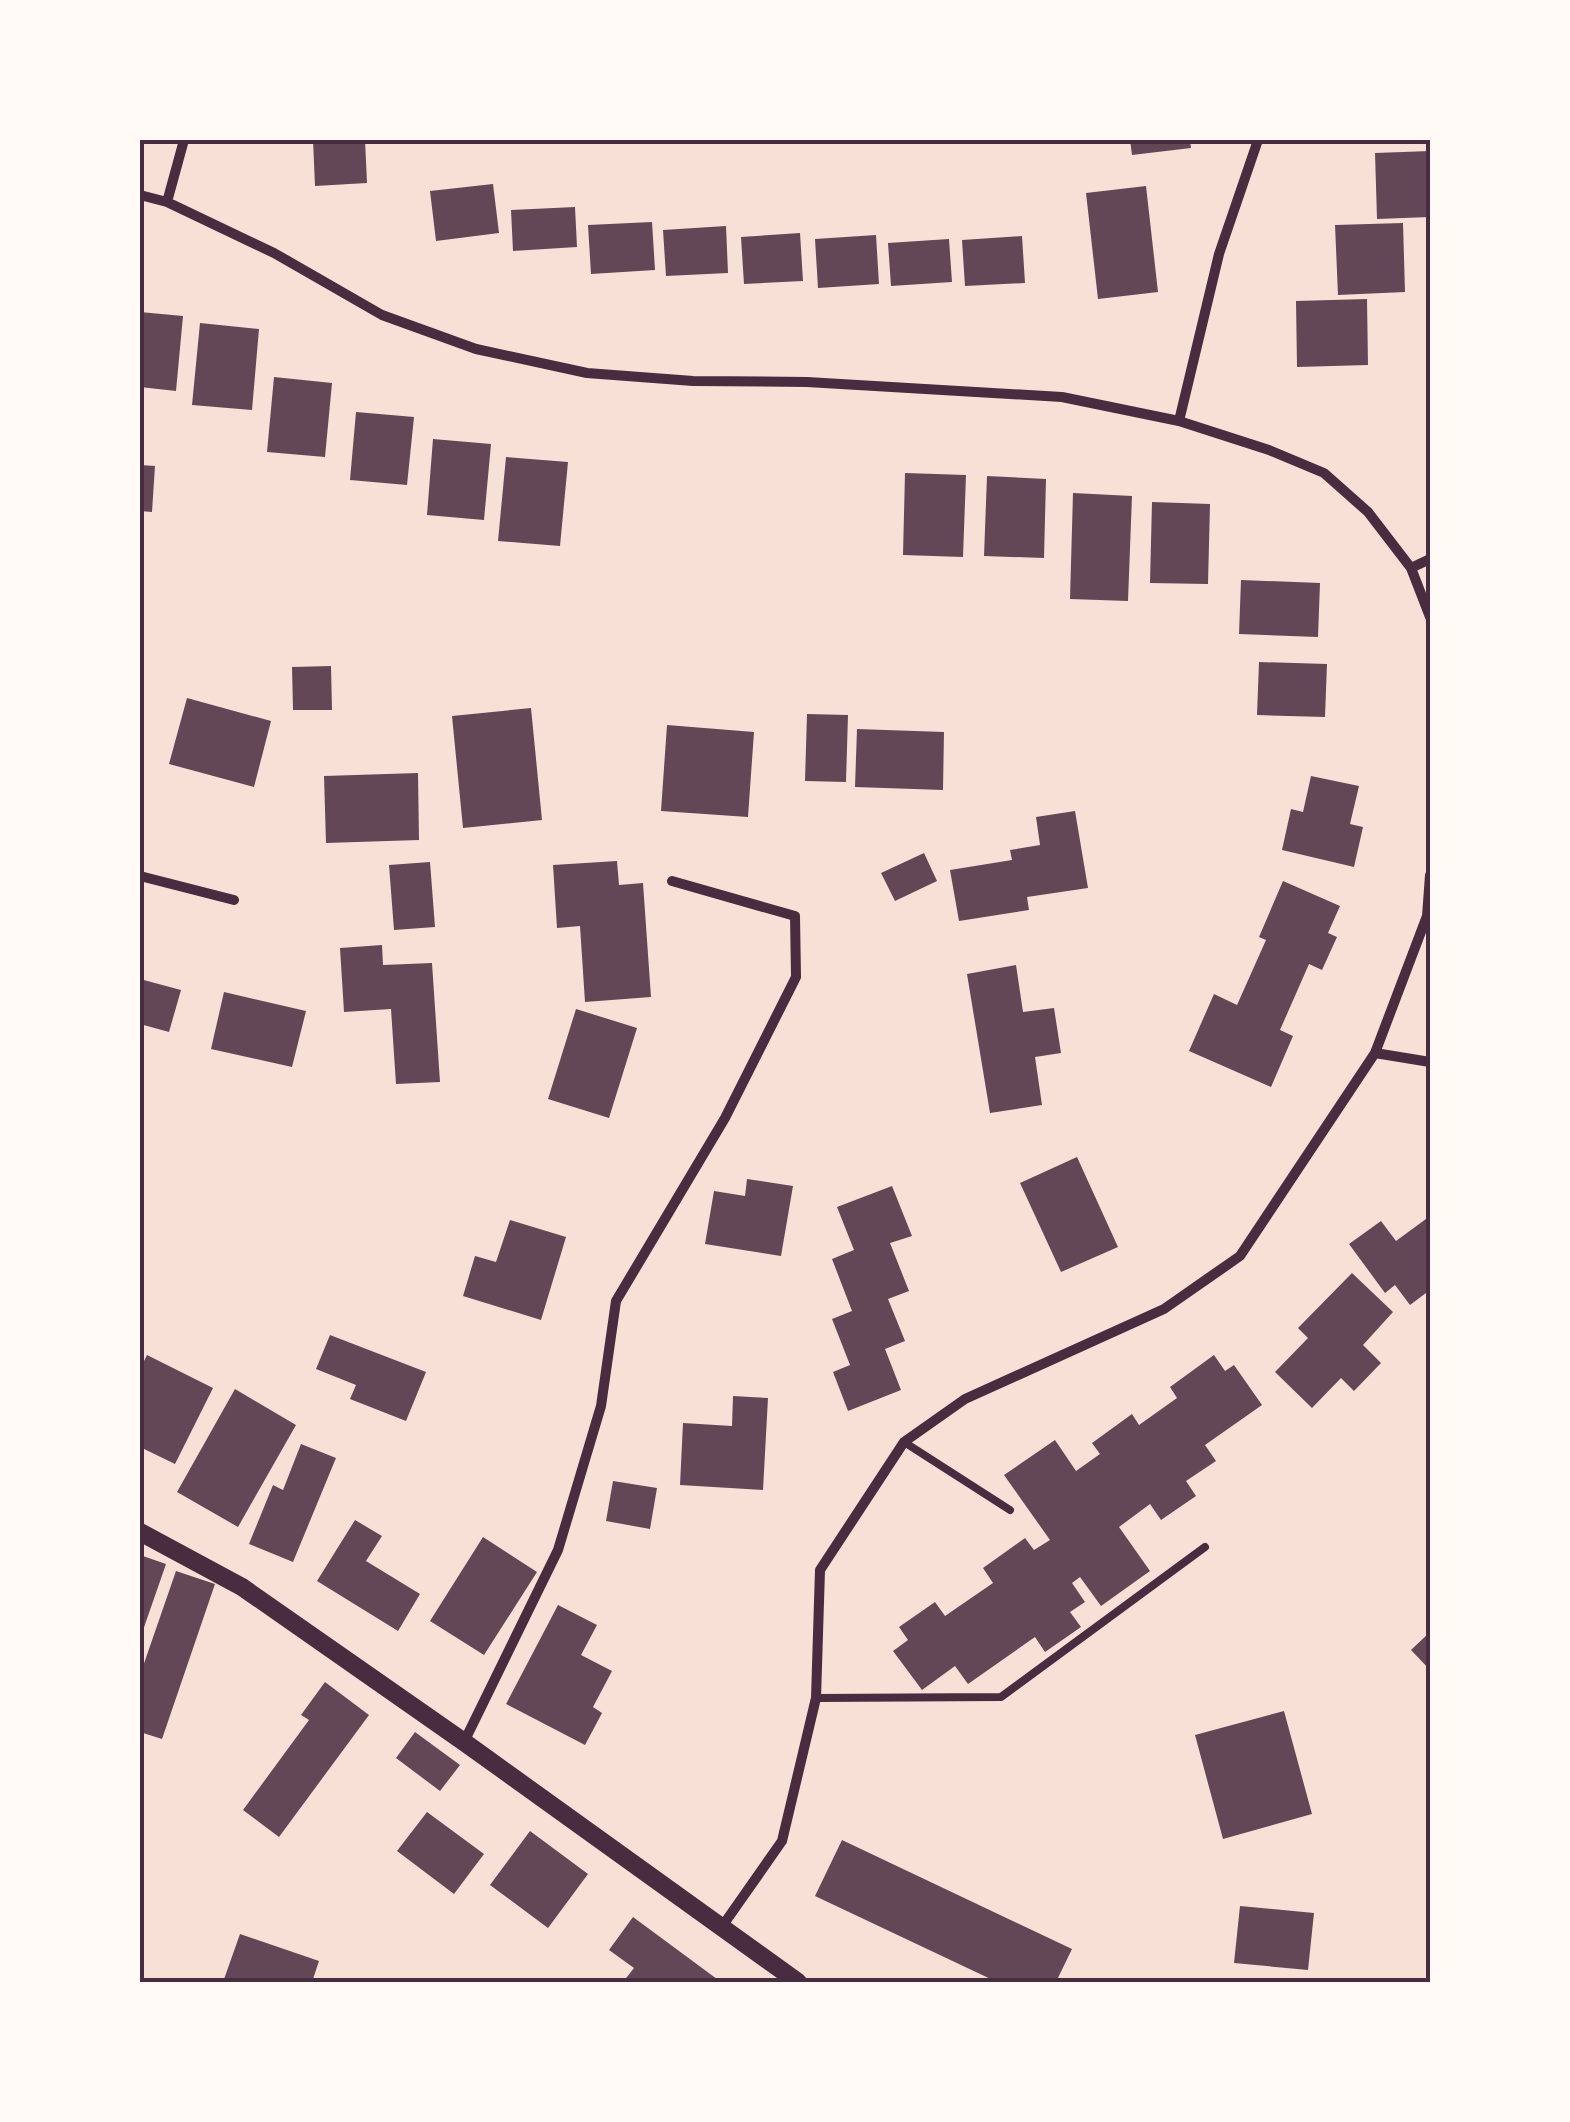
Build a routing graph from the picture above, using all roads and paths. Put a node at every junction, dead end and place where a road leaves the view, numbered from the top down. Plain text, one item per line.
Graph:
1 (184, 140) edge
2 (1258, 140) edge
3 (140, 196) edge
4 (166, 202) junction
5 (1179, 421) junction
6 (1430, 558) edge
7 (1411, 568) junction
8 (1430, 617) edge
9 (1430, 875) edge
10 (140, 876) edge
11 (672, 881) dead end
12 (234, 900) dead end
13 (1428, 917) edge
14 (1375, 1053) junction
15 (1430, 1062) edge
16 (904, 1442) junction
17 (1010, 1510) dead end
18 (140, 1532) edge
19 (1205, 1547) dead end
20 (816, 1698) junction
21 (464, 1742) junction
22 (721, 1928) junction
23 (798, 1982) edge

1 - 4 street
2 - 5 street
3 - 4 street
4 - 5 street
5 - 7 street
6 - 7 street
7 - 8 street
9 - 13 street
10 - 12 street
11 - 21 street
13 - 14 street
14 - 15 street
14 - 16 street
16 - 17 lane
16 - 20 street
18 - 21 street
19 - 20 lane
20 - 22 street
21 - 22 street
22 - 23 street

